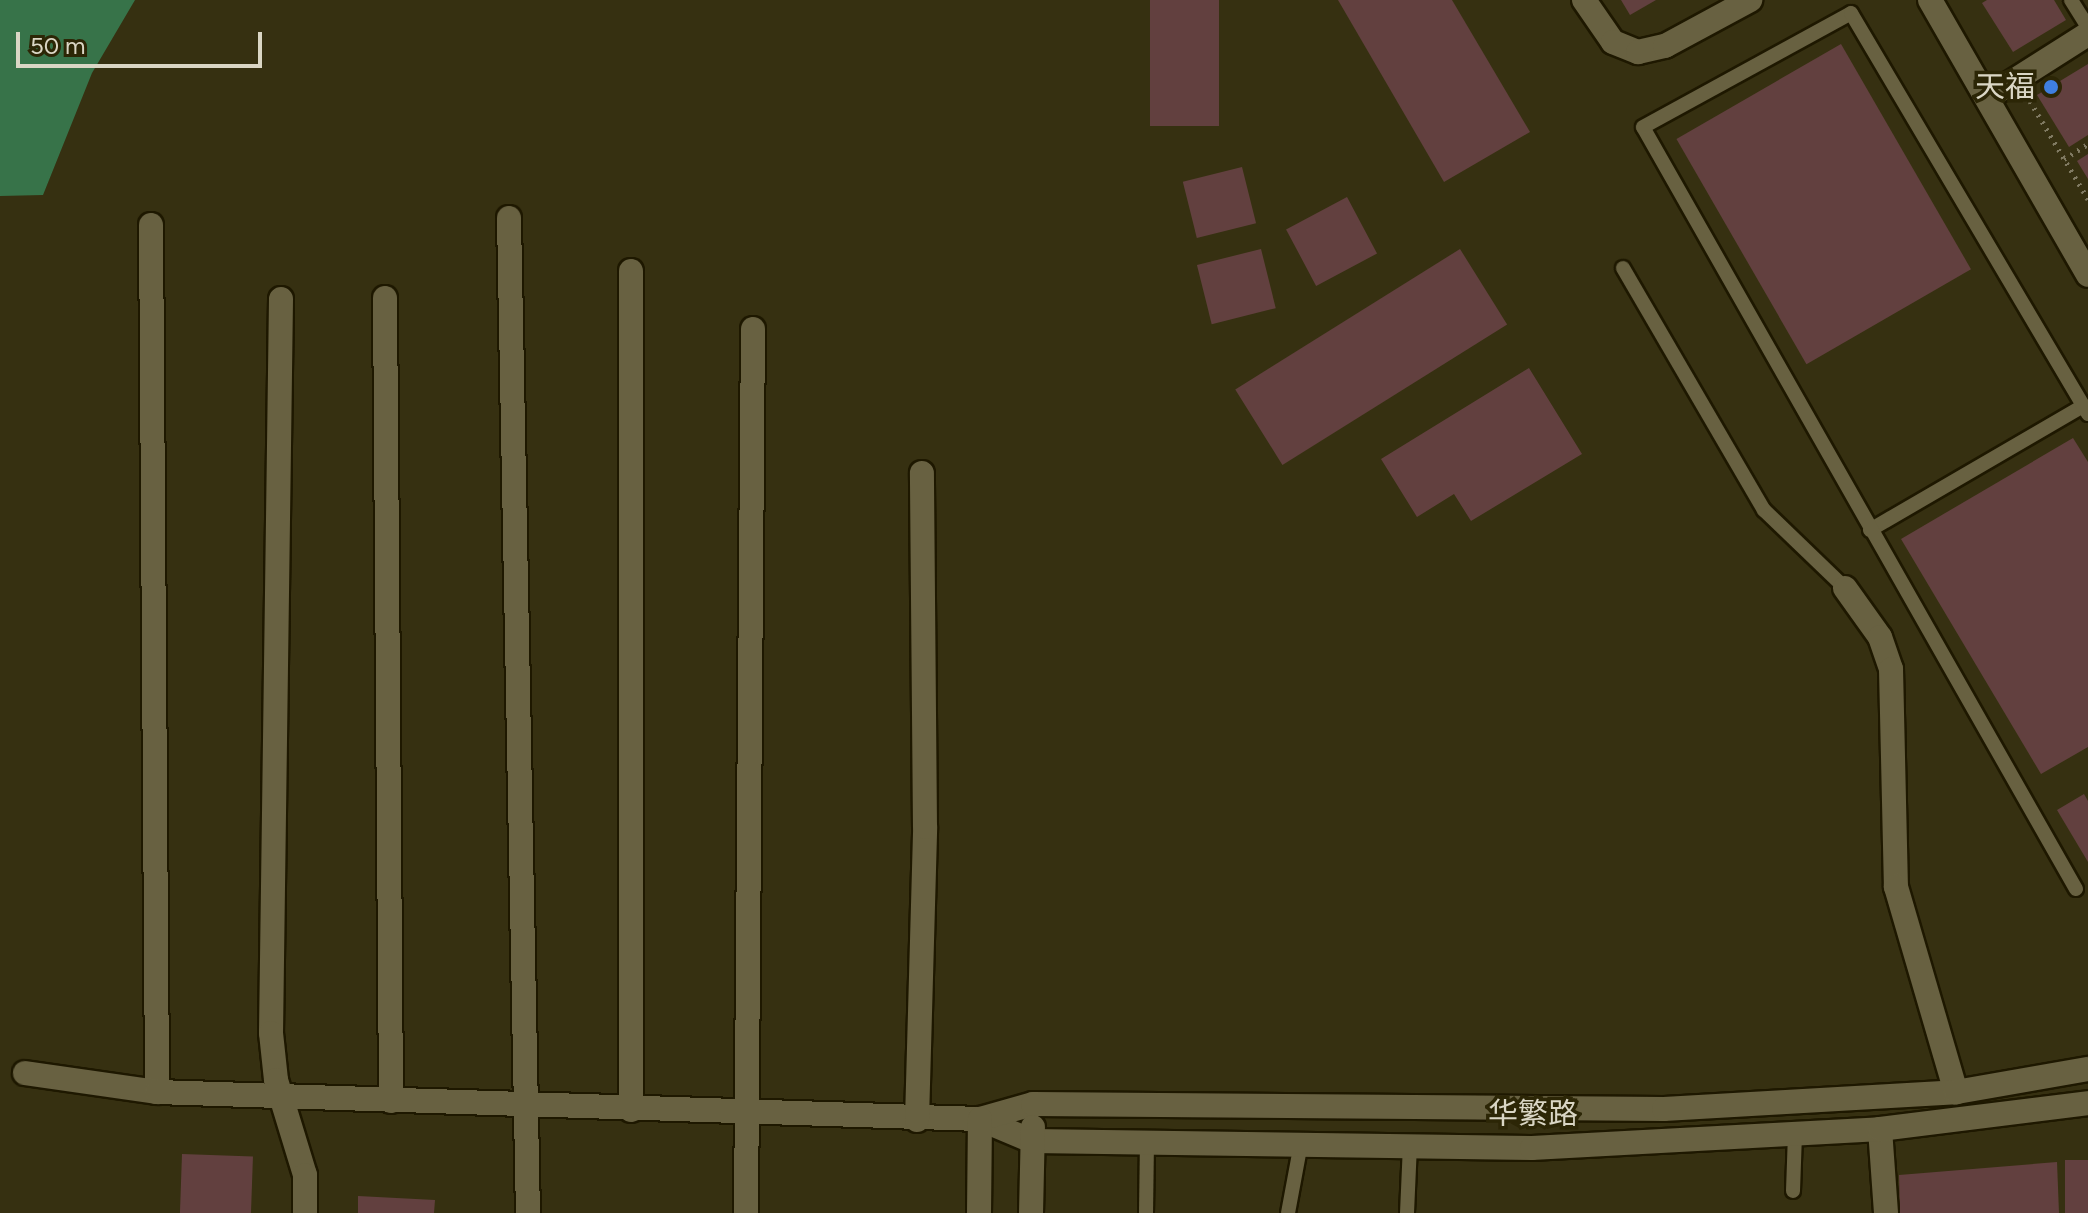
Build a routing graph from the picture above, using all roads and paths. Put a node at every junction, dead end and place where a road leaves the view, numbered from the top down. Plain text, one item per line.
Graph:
1 (1584, 0) edge
2 (1750, 0) edge
3 (1930, 0) edge
4 (2071, 0) edge
5 (2088, 27) edge
6 (2088, 34) edge
7 (2017, 79) junction
8 (1987, 98) junction
9 (2088, 144) edge
10 (2064, 159) junction
11 (2088, 199) edge
12 (509, 218) dead end
13 (151, 225) dead end
14 (1623, 268) dead end
15 (631, 271) dead end
16 (2088, 275) edge
17 (385, 298) dead end
18 (281, 299) dead end
19 (753, 329) dead end
20 (2086, 410) edge
21 (922, 473) dead end
22 (1870, 530) junction
23 (1845, 588) joint
24 (2076, 889) dead end
25 (2088, 1069) edge
26 (25, 1073) dead end
27 (157, 1092) junction
28 (1956, 1092) junction
29 (280, 1096) junction
30 (391, 1101) junction
31 (2088, 1103) edge
32 (1033, 1104) junction
33 (527, 1106) junction
34 (631, 1110) junction
35 (747, 1115) junction
36 (980, 1119) junction
37 (911, 1120) junction
38 (1880, 1129) junction
39 (1795, 1134) junction
40 (1032, 1141) junction
41 (1147, 1142) junction
42 (1301, 1143) junction
43 (1410, 1145) junction
44 (1793, 1191) dead end
45 (305, 1213) edge
46 (528, 1213) edge
47 (746, 1213) edge
48 (979, 1213) edge
49 (1031, 1213) edge
50 (1146, 1213) edge
51 (1288, 1213) edge
52 (1407, 1213) edge
53 (1886, 1213) edge

1 - 2 street
3 - 8 street
4 - 5 lane
6 - 7 street
7 - 8 street
7 - 10 path
8 - 16 street
9 - 10 path
10 - 11 path
12 - 33 street
13 - 27 street
14 - 23 lane
15 - 34 street
17 - 30 street
18 - 29 street
19 - 35 street
20 - 22 lane
20 - 22 lane
21 - 37 street
22 - 24 lane
23 - 28 street
25 - 28 street, 华繁路
26 - 27 street, 华繁路
27 - 29 street, 华繁路
28 - 32 street, 华繁路
29 - 30 street, 华繁路
29 - 45 street
30 - 33 street, 华繁路
31 - 38 street, 华繁路
32 - 36 street, 华繁路
32 - 40 street
33 - 34 street, 华繁路
33 - 46 street
34 - 35 street, 华繁路
35 - 37 street, 华繁路
35 - 47 street
36 - 37 street, 华繁路
36 - 40 street, 华繁路
36 - 48 street
38 - 39 street, 华繁路
38 - 53 street
39 - 43 street, 华繁路
39 - 44 lane
40 - 41 street, 华繁路
40 - 49 street
41 - 42 street, 华繁路
41 - 50 lane
42 - 43 street, 华繁路
42 - 51 lane
43 - 52 lane

